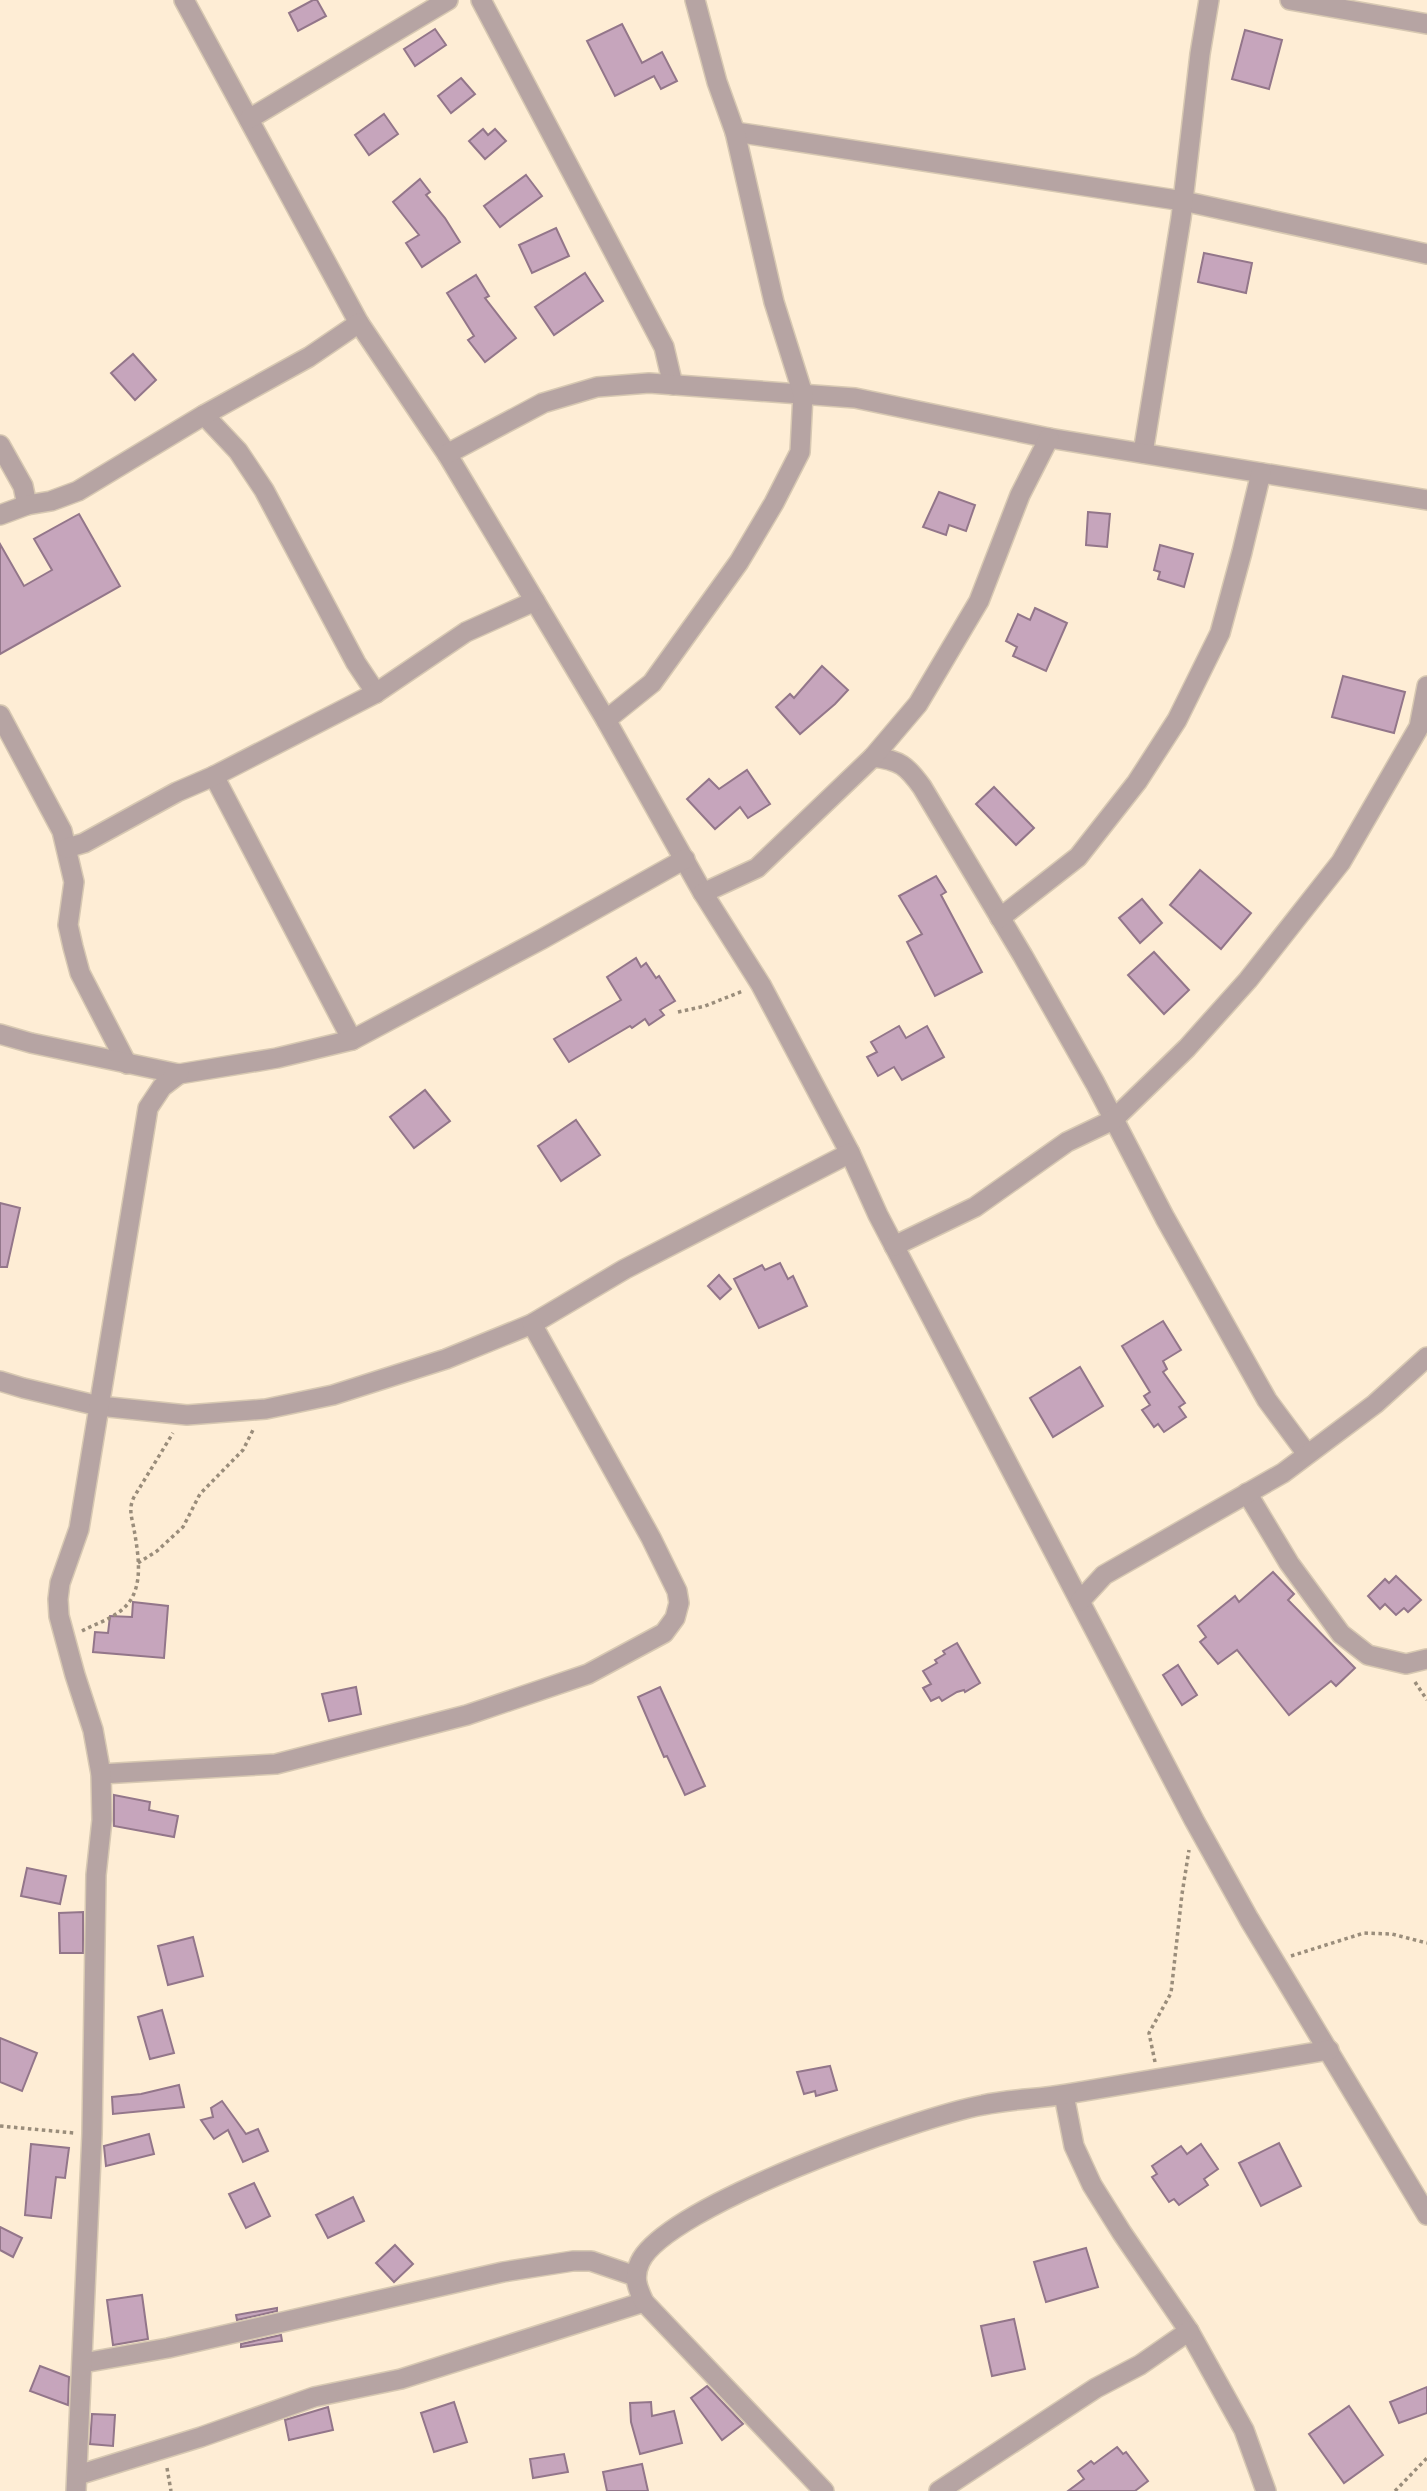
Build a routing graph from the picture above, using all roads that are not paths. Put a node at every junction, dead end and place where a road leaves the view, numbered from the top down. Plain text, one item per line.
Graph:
1 (184, 0) edge
2 (449, 0) edge
3 (481, 0) edge
4 (695, 0) edge
5 (1209, 0) edge
6 (1290, 0) edge
7 (1427, 24) edge
8 (249, 119) junction
9 (735, 132) junction
10 (1183, 201) junction
11 (1427, 254) edge
12 (359, 323) junction
13 (673, 385) junction
14 (803, 394) junction
15 (204, 415) junction
16 (1049, 438) junction
17 (0, 445) edge
18 (1143, 453) junction
19 (447, 454) junction
20 (1261, 472) junction
21 (1427, 500) edge
22 (27, 505) junction
23 (0, 515) edge
24 (535, 601) junction
25 (1427, 686) edge
26 (376, 693) junction
27 (0, 715) edge
28 (606, 720) junction
29 (1423, 728) edge
30 (873, 757) junction
31 (214, 776) junction
32 (67, 848) junction
33 (685, 859) junction
34 (703, 893) junction
35 (1000, 918) junction
36 (0, 1034) edge
37 (352, 1040) junction
38 (127, 1064) junction
39 (179, 1074) junction
40 (1113, 1120) junction
41 (850, 1153) junction
42 (894, 1246) junction
43 (532, 1324) junction
44 (1427, 1357) edge
45 (0, 1381) edge
46 (99, 1406) junction
47 (1307, 1454) junction
48 (1247, 1493) junction
49 (1080, 1601) junction
50 (1427, 1659) edge
51 (101, 1774) junction
52 (1329, 2050) junction
53 (1063, 2095) junction
54 (1427, 2215) edge
55 (635, 2276) junction
56 (644, 2302) junction
57 (1189, 2331) junction
58 (83, 2363) junction
59 (77, 2483) edge
60 (824, 2491) edge
61 (939, 2491) edge
62 (1266, 2491) edge

1 - 8 street
2 - 8 street
3 - 13 street
4 - 9 street
5 - 10 street
6 - 7 street
8 - 12 street
9 - 10 street
9 - 14 street
10 - 11 street
10 - 18 street
12 - 15 street
12 - 19 street
13 - 14 street
13 - 19 street
14 - 16 street
14 - 28 street
15 - 22 street
15 - 26 street
16 - 18 street
16 - 30 street
17 - 22 street
18 - 20 street
19 - 24 street
20 - 21 street
20 - 35 street
22 - 23 street
24 - 26 street
24 - 28 street
25 - 29 street
26 - 31 street
27 - 32 street
28 - 33 street
29 - 40 street
30 - 34 street
30 - 35 street
31 - 32 street
31 - 37 street
32 - 38 street
33 - 34 street
33 - 37 street
34 - 41 street
35 - 40 street
36 - 38 street
37 - 39 street
38 - 39 street
39 - 46 street
40 - 42 street
40 - 47 street
41 - 42 street
41 - 43 street
42 - 49 street
43 - 46 street
43 - 51 street
44 - 47 street
45 - 46 street
46 - 51 street
47 - 48 street
48 - 49 street
48 - 50 street
49 - 52 street
51 - 58 street
52 - 53 street
52 - 54 street
53 - 55 street
53 - 57 street
55 - 56 street
55 - 58 street
56 - 59 street
56 - 60 street
57 - 61 street
57 - 62 street
58 - 59 street

